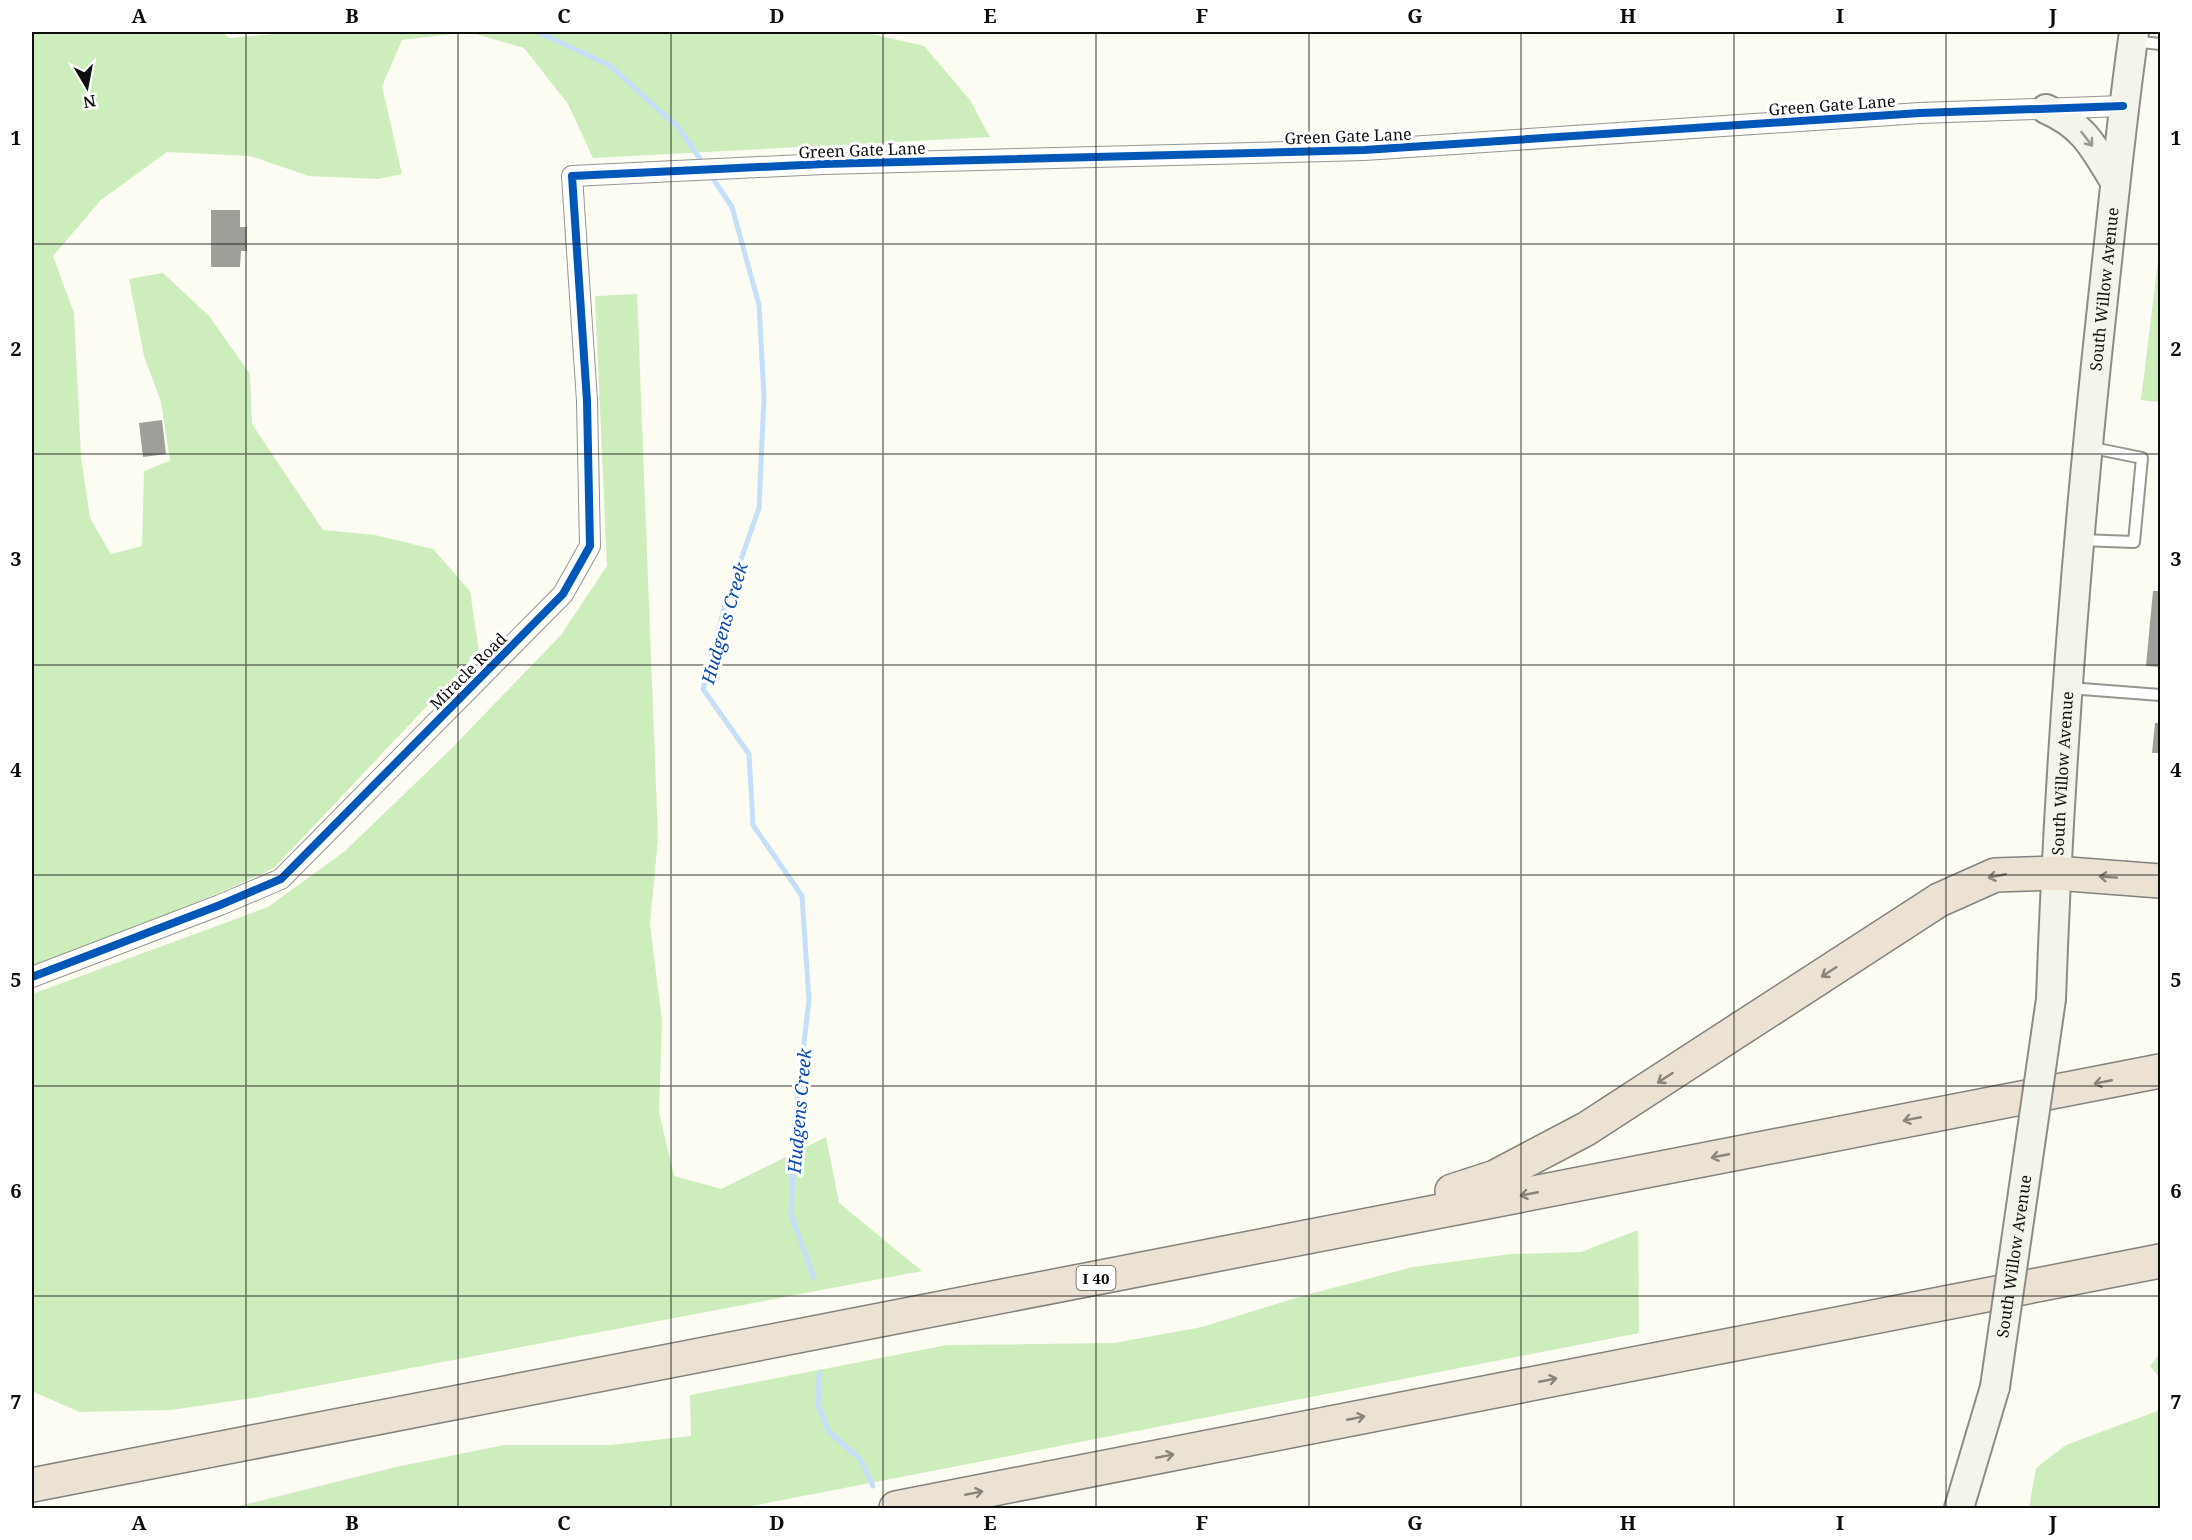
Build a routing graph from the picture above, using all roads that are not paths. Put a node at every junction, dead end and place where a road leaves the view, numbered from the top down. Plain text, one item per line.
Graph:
1 (2133, 36) edge
2 (2160, 44) edge
3 (2123, 106) junction
4 (2046, 109) junction
5 (572, 176) joint
6 (2115, 182) junction
7 (2087, 447) junction
8 (2079, 540) junction
9 (2068, 688) junction
10 (2160, 695) edge
11 (2055, 873) junction
12 (2160, 881) edge
13 (32, 977) edge
14 (2160, 1071) edge
15 (1305, 1238) junction
16 (2160, 1261) edge
17 (32, 1485) edge
18 (896, 1509) edge
19 (1959, 1509) edge

1 - 2 lane
1 - 3 main road, South Willow Avenue
3 - 4 street, Green Gate Lane
3 - 6 main road, South Willow Avenue
4 - 5 street, Green Gate Lane
4 -> 6 main road
5 - 13 street, Miracle Road
6 - 7 main road, South Willow Avenue
7 - 8 main road, South Willow Avenue
7 - 8 lane
8 - 9 main road, South Willow Avenue
9 - 10 lane
9 - 11 main road, South Willow Avenue
12 -> 11 highway
11 -> 15 highway
11 - 19 main road, South Willow Avenue, bridge
14 -> 15 highway, I 40
15 - 17 highway, I 40
18 -> 16 highway

